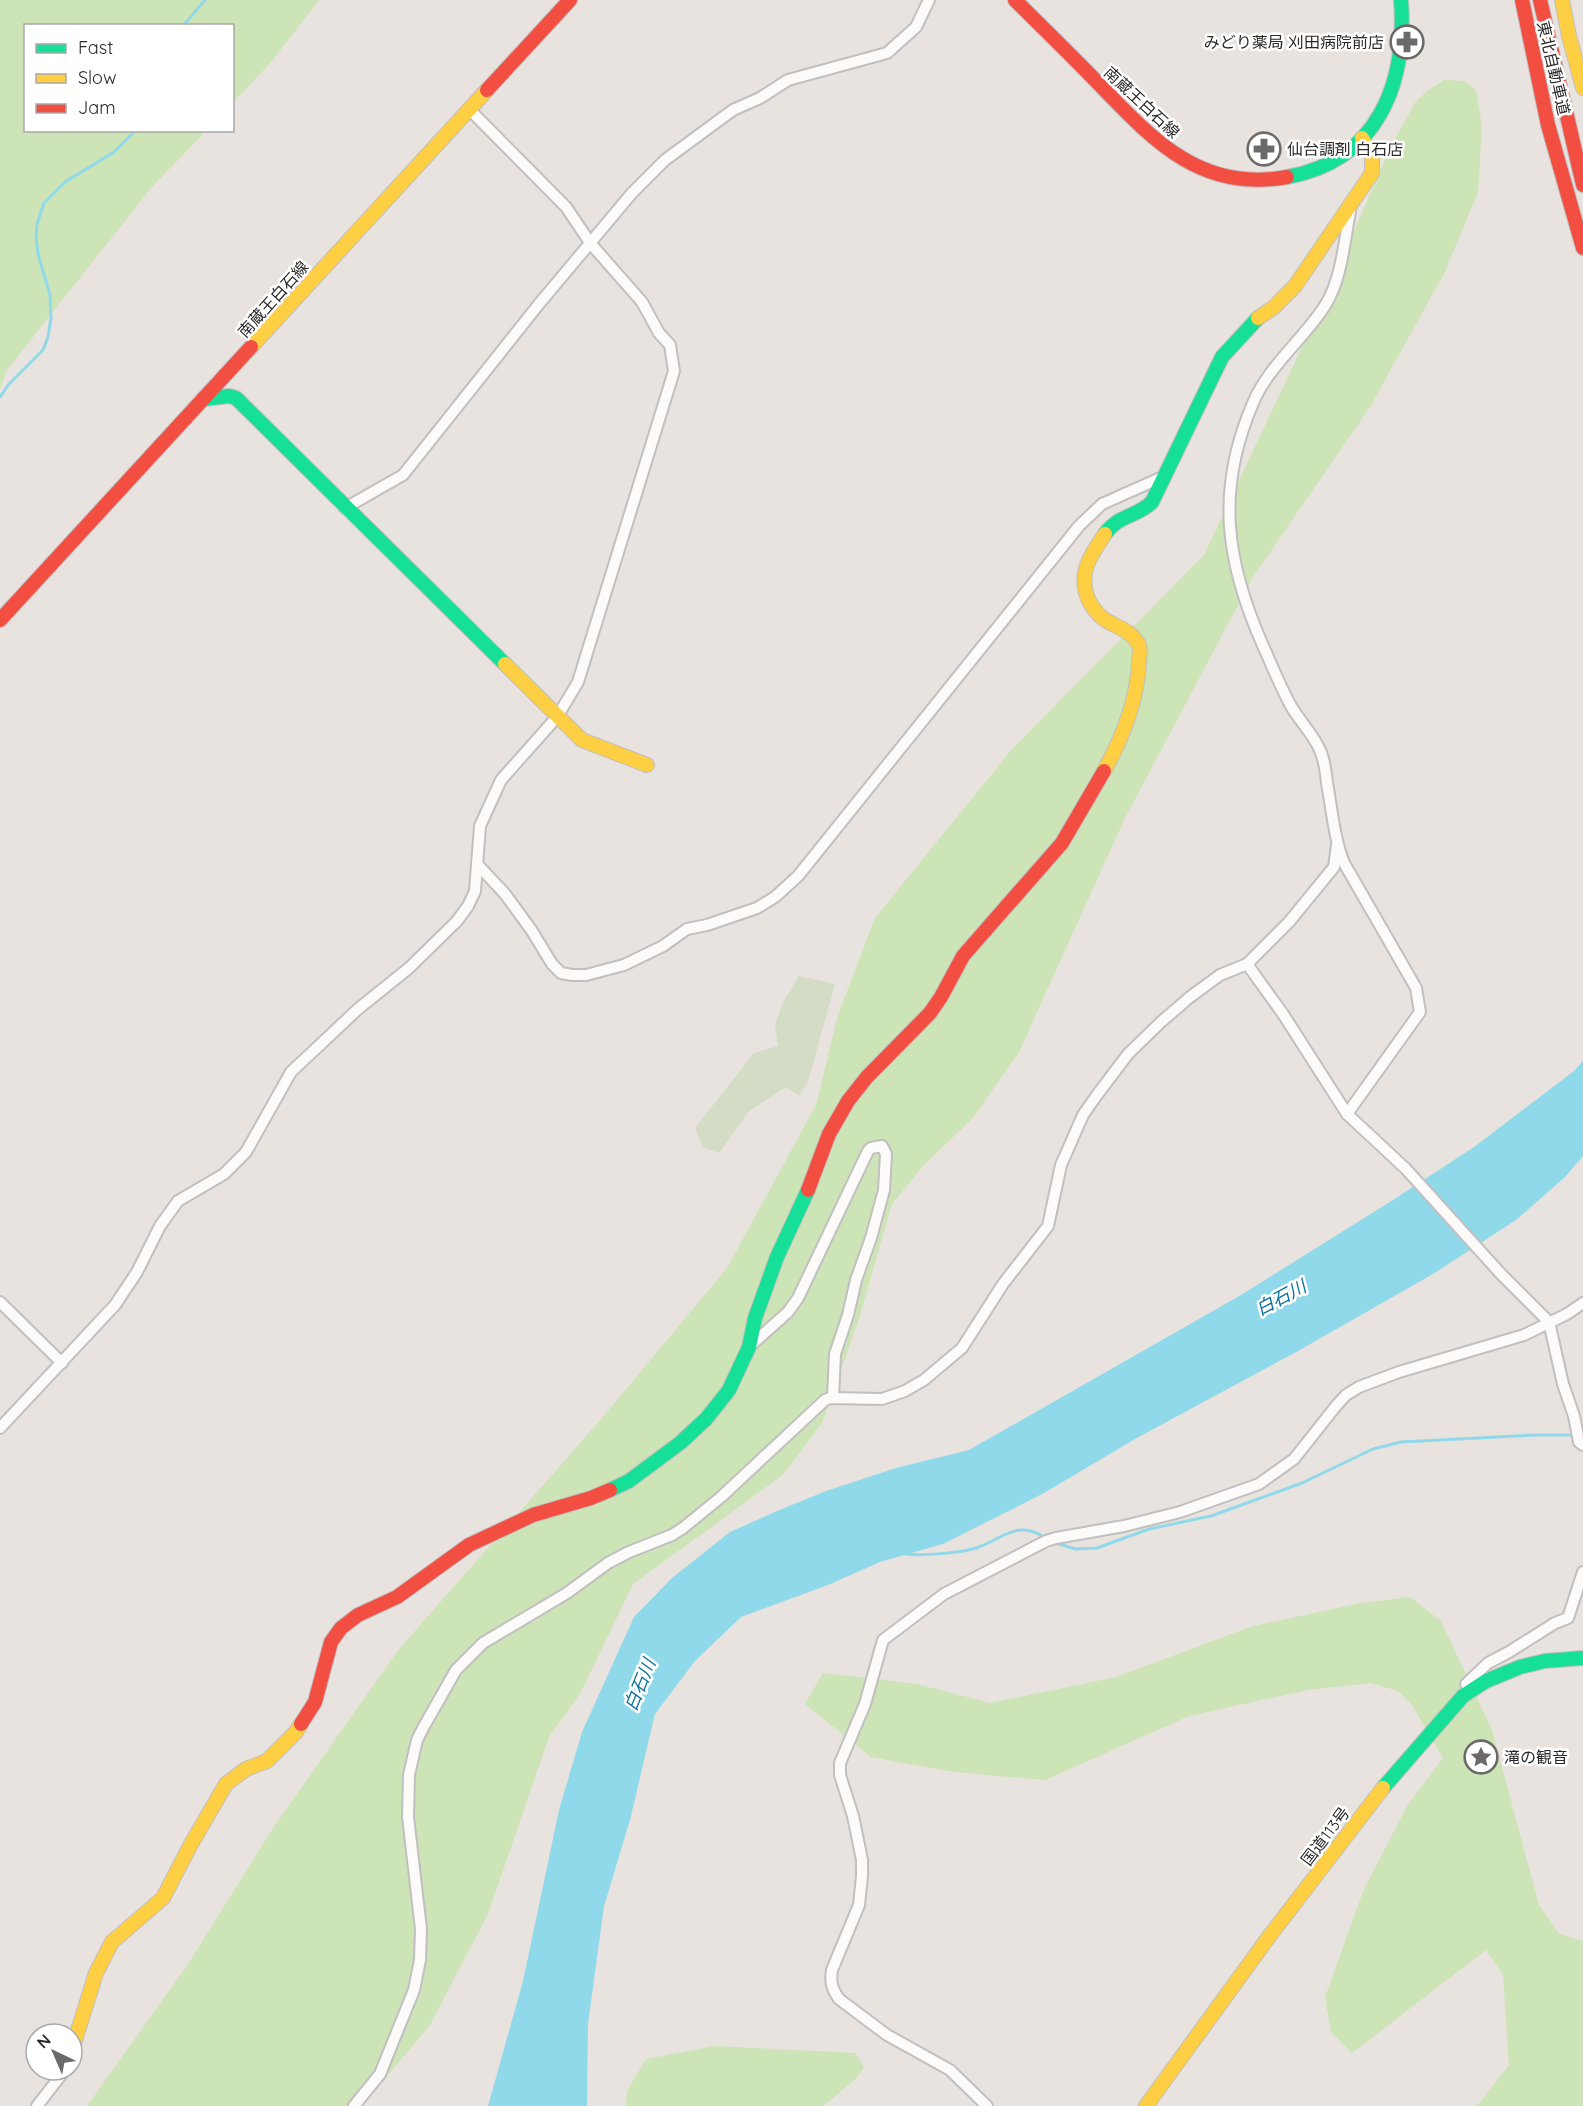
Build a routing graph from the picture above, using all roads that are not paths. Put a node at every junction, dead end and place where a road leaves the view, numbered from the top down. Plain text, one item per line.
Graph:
1 (570, 0) edge
2 (929, 0) edge
3 (1015, 0) edge
4 (1401, 0) edge
5 (1522, 0) edge
6 (1540, 0) edge
7 (1562, 0) edge
8 (1575, 0) edge
9 (1583, 35) edge
10 (1583, 88) edge
11 (469, 110) junction
12 (1362, 138) junction
13 (1583, 185) edge
14 (1351, 206) junction
15 (591, 244) junction
16 (1583, 248) edge
17 (241, 358) junction
18 (236, 398) junction
19 (203, 399) junction
20 (1165, 476) junction
21 (345, 507) junction
22 (0, 620) edge
23 (557, 717) junction
24 (647, 765) dead end
25 (1337, 845) junction
26 (477, 864) junction
27 (1247, 964) junction
28 (1347, 1114) junction
29 (0, 1302) edge
30 (1583, 1303) edge
31 (1549, 1322) junction
32 (749, 1347) junction
33 (62, 1363) junction
34 (834, 1398) junction
35 (0, 1428) edge
36 (1581, 1444) edge
37 (1583, 1572) edge
38 (1583, 1658) edge
39 (1463, 1696) junction
40 (81, 2022) edge
41 (55, 2082) edge
42 (36, 2106) edge
43 (354, 2106) edge
44 (987, 2106) edge
45 (1146, 2106) edge

1 - 11 main road, 南蔵王白石線
2 - 15 street
3 - 12 main road, 南蔵王白石線
4 - 12 main road, 南蔵王白石線
5 - 16 main road, 東北自動車道
6 - 13 main road, 東北自動車道
7 - 10 main road
8 - 9 main road
11 - 15 street
11 - 17 main road, 南蔵王白石線
12 - 14 main road
14 - 20 main road
14 - 25 street
15 - 21 street
15 - 23 street
17 - 18 main road
17 - 19 main road, 南蔵王白石線
18 - 19 main road
18 - 21 main road
19 - 22 main road, 南蔵王白石線
20 - 26 street
20 - 32 main road
21 - 23 main road
23 - 24 main road
23 - 26 street
25 - 27 street
25 - 28 street
26 - 33 street
27 - 28 street
27 - 34 street
28 - 31 street
29 - 33 street
30 - 31 street
31 - 36 street
31 - 44 street
32 - 34 street
32 - 40 main road
33 - 35 street
34 - 43 street
37 - 39 street
38 - 39 main road, 国道113号
39 - 45 main road, 国道113号
41 - 42 street

